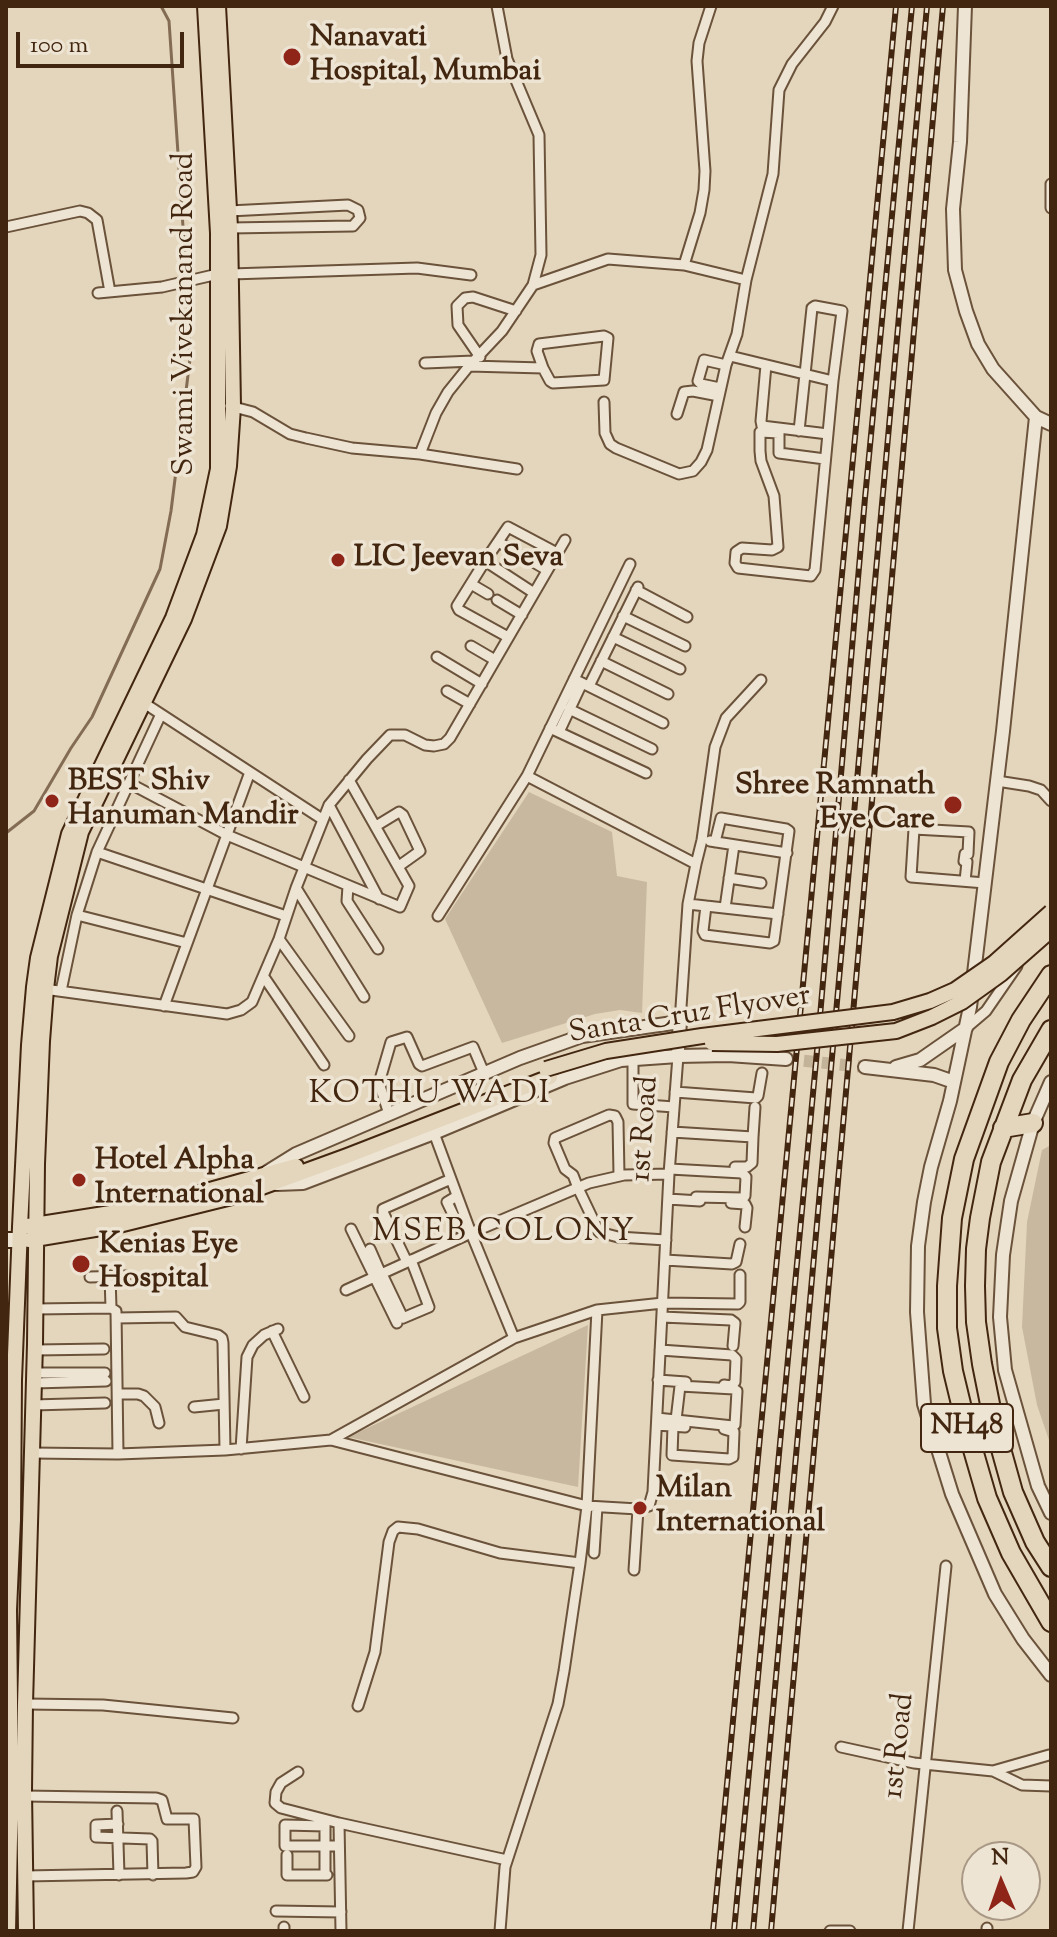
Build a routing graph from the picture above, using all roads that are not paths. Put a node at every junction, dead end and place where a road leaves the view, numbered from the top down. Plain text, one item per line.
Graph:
1 (205, 6) edge
2 (218, 6) edge
3 (497, 6) edge
4 (711, 6) edge
5 (833, 6) edge
6 (965, 6) edge
7 (1051, 184) edge
8 (1051, 208) edge
9 (229, 211) junction
10 (6, 227) edge
11 (230, 228) junction
12 (684, 265) junction
13 (225, 274) junction
14 (471, 275) dead end
15 (746, 280) junction
16 (533, 285) junction
17 (110, 292) junction
18 (98, 293) dead end
19 (516, 311) junction
20 (728, 360) junction
21 (475, 361) junction
22 (425, 363) dead end
23 (766, 365) junction
24 (543, 368) junction
25 (804, 374) junction
26 (833, 381) junction
27 (720, 392) junction
28 (604, 402) dead end
29 (226, 405) junction
30 (677, 414) dead end
31 (1036, 417) junction
32 (1051, 424) edge
33 (779, 431) junction
34 (799, 431) junction
35 (828, 434) junction
36 (420, 454) junction
37 (825, 459) junction
38 (517, 469) dead end
39 (565, 540) dead end
40 (498, 542) junction
41 (513, 550) dead end
42 (557, 553) junction
43 (523, 556) dead end
44 (485, 561) junction
45 (630, 564) dead end
46 (547, 570) junction
47 (471, 584) junction
48 (534, 593) junction
49 (522, 615) junction
50 (623, 616) junction
51 (687, 617) dead end
52 (508, 637) junction
53 (613, 637) junction
54 (471, 646) dead end
55 (685, 646) dead end
56 (437, 657) dead end
57 (495, 660) junction
58 (601, 661) junction
59 (680, 669) dead end
60 (761, 680) dead end
61 (582, 683) junction
62 (482, 684) junction
63 (447, 691) dead end
64 (668, 694) dead end
65 (144, 703) junction
66 (470, 704) junction
67 (569, 709) junction
68 (161, 714) junction
69 (663, 723) dead end
70 (554, 730) junction
71 (652, 749) dead end
72 (250, 772) junction
73 (646, 773) dead end
74 (527, 776) junction
75 (349, 780) junction
76 (997, 781) junction
77 (129, 783) junction
78 (1051, 801) edge
79 (329, 805) junction
80 (322, 819) junction
81 (376, 826) junction
82 (227, 835) junction
83 (702, 840) junction
84 (969, 840) junction
85 (715, 842) junction
86 (989, 842) junction
87 (734, 845) junction
88 (97, 852) junction
89 (787, 853) junction
90 (696, 864) junction
91 (399, 866) junction
92 (304, 868) junction
93 (65, 874) junction
94 (729, 878) junction
95 (965, 881) junction
96 (761, 883) dead end
97 (985, 883) junction
98 (348, 886) junction
99 (296, 888) junction
100 (207, 889) junction
101 (379, 899) junction
102 (688, 904) junction
103 (706, 906) junction
104 (725, 908) junction
105 (778, 914) junction
106 (1051, 914) edge
107 (77, 915) junction
108 (286, 916) junction
109 (438, 916) dead end
110 (1051, 930) edge
111 (279, 939) junction
112 (187, 943) junction
113 (378, 949) dead end
114 (1051, 975) edge
115 (264, 977) junction
116 (47, 989) junction
117 (364, 997) dead end
118 (164, 1006) junction
119 (680, 1022) junction
120 (966, 1028) junction
121 (1051, 1030) edge
122 (349, 1036) dead end
123 (678, 1056) junction
124 (633, 1059) junction
125 (786, 1059) tunnel mouth
126 (324, 1065) dead end
127 (865, 1067) tunnel mouth
128 (889, 1069) junction
129 (484, 1073) junction
130 (548, 1073) junction
131 (762, 1073) dead end
132 (954, 1082) junction
133 (1051, 1082) edge
134 (675, 1092) junction
135 (674, 1107) junction
136 (755, 1107) dead end
137 (389, 1114) junction
138 (1033, 1123) junction
139 (1003, 1128) junction
140 (672, 1132) junction
141 (434, 1133) junction
142 (753, 1137) junction
143 (31, 1164) junction
144 (695, 1166) dead end
145 (670, 1171) junction
146 (619, 1175) junction
147 (271, 1176) junction
148 (451, 1179) junction
149 (578, 1188) junction
150 (457, 1196) junction
151 (696, 1197) dead end
152 (668, 1199) junction
153 (378, 1210) dead end
154 (459, 1227) dead end
155 (745, 1227) dead end
156 (351, 1229) dead end
157 (37, 1232) junction
158 (13, 1233) edge
159 (471, 1233) junction
160 (666, 1240) junction
161 (740, 1244) dead end
162 (370, 1249) dead end
163 (665, 1260) junction
164 (406, 1264) junction
165 (740, 1275) dead end
166 (110, 1276) junction
167 (126, 1276) dead end
168 (381, 1276) junction
169 (90, 1277) dead end
170 (346, 1290) dead end
171 (663, 1303) junction
172 (111, 1308) junction
173 (35, 1309) junction
174 (597, 1310) junction
175 (662, 1317) junction
176 (117, 1318) junction
177 (397, 1323) dead end
178 (514, 1338) junction
179 (104, 1346) dead end
180 (733, 1346) dead end
181 (35, 1347) junction
182 (660, 1350) junction
183 (105, 1377) dead end
184 (34, 1378) junction
185 (658, 1380) junction
186 (118, 1394) junction
187 (304, 1397) dead end
188 (105, 1403) dead end
189 (224, 1404) junction
190 (33, 1405) junction
191 (194, 1407) dead end
192 (657, 1422) junction
193 (159, 1423) dead end
194 (675, 1423) junction
195 (331, 1440) junction
196 (241, 1449) junction
197 (9, 1450) edge
198 (225, 1450) junction
199 (32, 1453) junction
200 (118, 1454) junction
201 (592, 1506) junction
202 (639, 1508) junction
203 (1051, 1513) edge
204 (594, 1553) dead end
205 (580, 1563) junction
206 (946, 1566) dead end
207 (1051, 1567) edge
208 (634, 1570) dead end
209 (1051, 1622) edge
210 (1051, 1675) edge
211 (25, 1704) junction
212 (358, 1706) dead end
213 (233, 1718) dead end
214 (841, 1747) dead end
215 (1049, 1755) dead end
216 (926, 1765) junction
217 (993, 1771) junction
218 (298, 1772) dead end
219 (15, 1785) edge
220 (1051, 1786) edge
221 (194, 1808) dead end
222 (117, 1811) dead end
223 (194, 1819) junction
224 (339, 1823) junction
225 (118, 1824) junction
226 (118, 1838) junction
227 (325, 1846) junction
228 (339, 1846) junction
229 (287, 1855) dead end
230 (507, 1860) junction
231 (119, 1875) junction
232 (153, 1875) junction
233 (325, 1875) junction
234 (340, 1875) junction
235 (25, 1876) junction
236 (276, 1911) dead end
237 (341, 1912) junction
238 (8, 1931) edge
239 (26, 1931) edge
240 (341, 1931) edge
241 (500, 1931) edge
242 (830, 1931) edge
243 (850, 1931) edge
244 (908, 1931) edge

1 - 13 main road, Swami Vivekanand Road
2 - 9 main road, Swami Vivekanand Road
3 - 16 street
4 - 12 street
5 - 15 street
6 - 31 street
7 - 8 street
9 - 11 main road, Swami Vivekanand Road
9 - 11 street
10 - 17 street
11 - 13 main road, Swami Vivekanand Road
12 - 15 street
12 - 16 street
13 - 14 street
13 - 17 street
13 - 29 main road, Swami Vivekanand Road
15 - 20 street
16 - 19 street
17 - 18 street
19 - 21 street
19 - 21 street
20 - 23 street
20 - 27 street
20 - 27 street
21 - 22 street
21 - 24 street
21 - 36 street
23 - 25 street
23 - 33 street
24 - 24 street
25 - 26 street
25 - 26 street
25 - 34 street
26 - 35 street
27 - 28 street
27 - 30 street
29 - 36 street
29 - 65 main road, Swami Vivekanand Road
29 - 93 main road, Swami Vivekanand Road
31 - 32 street
31 - 76 street
33 - 34 street
33 - 37 street
33 - 37 street
34 - 35 street
35 - 37 street
36 - 38 street
39 - 42 street
40 - 41 street
40 - 42 street
40 - 44 street
42 - 46 street
43 - 46 street
44 - 47 street
44 - 48 street
45 - 61 street
46 - 48 street
47 - 49 street
47 - 52 street
48 - 49 street
49 - 52 street
50 - 51 street
50 - 53 street
50 - 55 street
52 - 57 street
53 - 58 street
53 - 59 street
54 - 57 street
56 - 62 street
57 - 62 street
58 - 61 street
58 - 64 street
60 - 83 street, 1st Road
61 - 67 street
61 - 69 street
61 - 70 street
62 - 66 street
63 - 66 street
65 - 68 street
65 - 93 main road, Swami Vivekanand Road
66 - 75 street
67 - 70 street
67 - 71 street
68 - 72 street
68 - 77 street
70 - 73 street
70 - 74 street
72 - 80 street
72 - 82 street
74 - 90 street
74 - 109 street
75 - 79 street
75 - 81 street
76 - 78 street
76 - 86 street
77 - 82 street
77 - 88 street
79 - 80 street
79 - 101 street
80 - 92 street
81 - 91 street
81 - 91 street
82 - 92 street
82 - 100 street
83 - 85 street
83 - 90 street, 1st Road
84 - 86 street
84 - 95 street
84 - 95 street
85 - 87 street
85 - 89 street
86 - 97 street
87 - 89 street
87 - 94 street
88 - 100 street
88 - 107 street
89 - 105 street
90 - 102 street, 1st Road
91 - 101 street
92 - 98 street
92 - 99 street
93 - 116 main road, Swami Vivekanand Road
94 - 96 street
94 - 104 street
95 - 97 street
97 - 120 street
98 - 101 street
98 - 113 street
99 - 108 street
99 - 117 street
100 - 108 street
100 - 112 street
102 - 103 street
102 - 119 street, 1st Road
103 - 104 street
103 - 105 street
104 - 105 street
106 - 120 street
106 - 130 main road, Santa Cruz Flyover, bridge
107 - 112 street
107 - 116 street
108 - 111 street
110 - 130 main road, Santa Cruz Flyover, bridge
111 - 115 street
111 - 122 street
112 - 118 street
114 - 209 highway, NH48
115 - 118 street
115 - 126 street
116 - 118 street
116 - 143 main road, Swami Vivekanand Road
119 - 123 street, 1st Road
119 - 129 street
120 - 128 street
120 - 132 street
121 - 139 highway, NH48
123 - 124 street
123 - 125 street
123 - 134 street, 1st Road
124 - 135 street
124 - 141 street
127 - 128 street
128 - 132 street
129 - 137 street
129 - 137 street
130 - 147 main road, Santa Cruz Flyover
131 - 134 street
132 - 210 street
133 - 138 street
134 - 135 street, 1st Road
135 - 140 street, 1st Road
136 - 142 street
137 - 147 street
138 - 139 highway
138 - 203 street
139 - 207 highway, NH48
140 - 142 street
140 - 145 street, 1st Road
141 - 147 street
141 - 148 street
142 - 144 street
143 - 157 main road, Swami Vivekanand Road
143 - 158 main road, Swami Vivekanand Road
145 - 146 street
145 - 151 street
145 - 152 street, 1st Road
146 - 149 street
146 - 149 street
147 - 157 main road, Santa Cruz Flyover
148 - 150 street
148 - 164 street
149 - 159 street
149 - 160 street
150 - 154 street
150 - 159 street
152 - 155 street
152 - 160 street, 1st Road
153 - 164 street
156 - 168 street
157 - 158 main road, Santa Cruz Flyover
157 - 173 main road, Swami Vivekanand Road
158 - 197 main road, Swami Vivekanand Road
159 - 164 street
159 - 178 street
160 - 163 street, 1st Road
161 - 163 street
162 - 168 street
163 - 171 street, 1st Road
164 - 168 street
164 - 168 street
165 - 171 street
166 - 167 street
166 - 169 street
166 - 172 street
168 - 170 street
168 - 177 street
171 - 174 street
171 - 175 street, 1st Road
172 - 173 street
172 - 176 street
173 - 181 main road, Swami Vivekanand Road
174 - 178 street
174 - 201 street
175 - 180 street
175 - 182 street, 1st Road
176 - 186 street
176 - 189 street
178 - 195 street
179 - 181 street
181 - 184 main road, Swami Vivekanand Road
182 - 185 street, 1st Road
182 - 185 street
183 - 184 street
184 - 190 main road, Swami Vivekanand Road
185 - 192 street, 1st Road
186 - 193 street
186 - 200 street
187 - 196 street
188 - 190 street
189 - 191 street
189 - 198 street
190 - 199 main road, Swami Vivekanand Road
192 - 194 street
192 - 202 street, 1st Road
194 - 194 street
194 - 194 street
195 - 196 street
195 - 201 street
196 - 198 street
197 - 219 main road, Swami Vivekanand Road
198 - 200 street
199 - 200 street
199 - 211 main road, Swami Vivekanand Road
201 - 202 street
201 - 204 street
201 - 205 street
202 - 208 street, 1st Road
205 - 212 street
205 - 230 street
206 - 216 street, 1st Road
211 - 213 street
211 - 219 main road, Swami Vivekanand Road
214 - 216 street
215 - 217 street
216 - 217 street
216 - 244 street, 1st Road
217 - 220 street
218 - 224 street
219 - 223 street
219 - 235 main road, Swami Vivekanand Road
219 - 238 main road, Swami Vivekanand Road
221 - 223 street
222 - 225 street
223 - 232 street
224 - 228 street
224 - 230 street
225 - 226 street
225 - 226 street
226 - 231 street
226 - 232 street
227 - 227 street
227 - 228 street
227 - 233 street
228 - 234 street
229 - 233 street
230 - 241 street
231 - 232 street
231 - 235 street
233 - 234 street
234 - 237 street
235 - 239 main road, Swami Vivekanand Road
236 - 237 street
237 - 240 street
242 - 243 street

